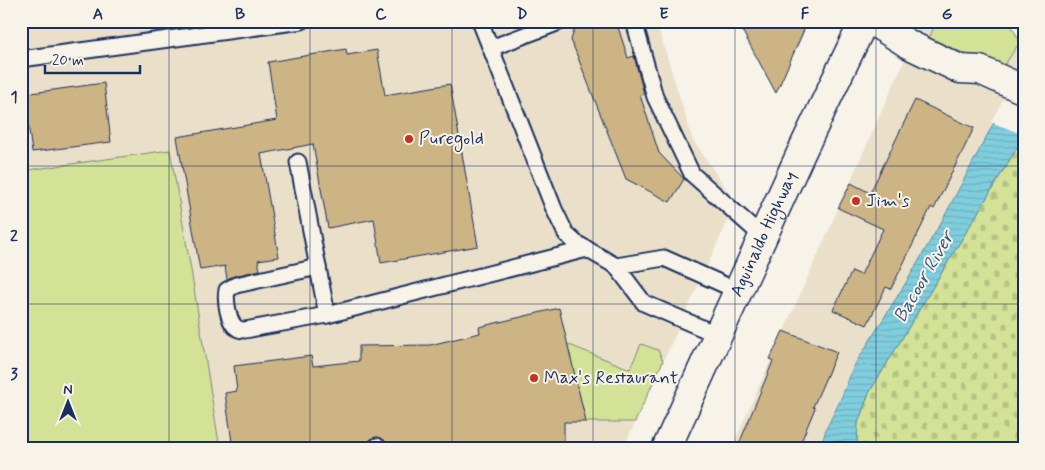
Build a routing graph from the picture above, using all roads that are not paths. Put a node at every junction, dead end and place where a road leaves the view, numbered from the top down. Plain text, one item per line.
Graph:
1 (302, 21) edge
2 (480, 21) edge
3 (562, 21) edge
4 (634, 21) edge
5 (864, 21) edge
6 (872, 21) edge
7 (491, 48) junction
8 (21, 59) edge
9 (1008, 89) edge
10 (1024, 108) edge
11 (298, 162) dead end
12 (763, 237) junction
13 (587, 249) junction
14 (616, 266) junction
15 (318, 267) junction
16 (738, 291) junction
17 (327, 315) junction
18 (718, 335) junction
19 (666, 449) edge

1 - 8 lane
2 - 7 lane
3 - 7 lane
4 - 12 lane
5 - 12 main road, Aguinaldo Highway
6 - 9 main road
7 - 13 lane
9 - 10 main road
11 - 15 lane
12 - 16 main road, Aguinaldo Highway
13 - 14 lane
13 - 17 lane
14 - 16 lane
14 - 18 lane
15 - 17 lane
15 - 17 lane
16 - 18 main road, Aguinaldo Highway
18 - 19 main road, Aguinaldo Highway

